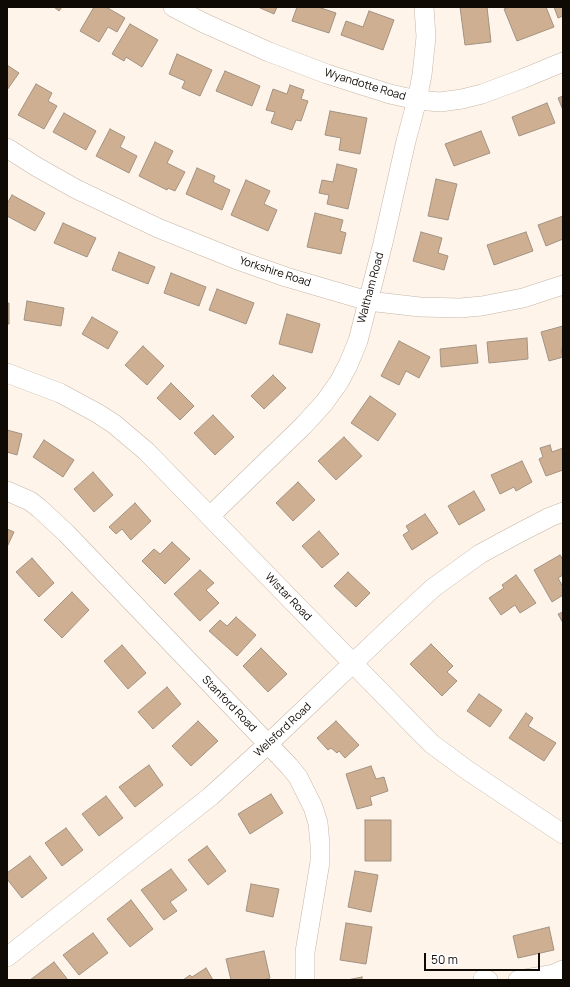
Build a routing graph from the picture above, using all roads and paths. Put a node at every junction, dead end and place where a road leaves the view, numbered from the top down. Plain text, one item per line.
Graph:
1 (174, 7) edge
2 (424, 7) edge
3 (563, 62) edge
4 (417, 100) junction
5 (7, 148) edge
6 (563, 285) edge
7 (368, 301) junction
8 (7, 373) edge
9 (7, 491) edge
10 (563, 512) edge
11 (210, 516) junction
12 (352, 664) junction
13 (268, 744) junction
14 (563, 834) edge
15 (7, 957) edge
16 (563, 970) edge
17 (305, 980) edge
18 (518, 980) edge

1 - 4 street, Wyandotte Road
2 - 4 street, Waltham Road
3 - 4 street, Wyandotte Road
4 - 7 street, Waltham Road
5 - 7 street, Yorkshire Road
6 - 7 street, Yorkshire Road
7 - 11 street, Waltham Road
8 - 11 street, Wistar Road
9 - 13 street, Stanford Road
10 - 12 street, Welsford Road
11 - 12 street, Wistar Road
12 - 13 street, Welsford Road
12 - 14 street, Wistar Road
13 - 15 street, Welsford Road
13 - 17 street, Stanford Road
16 - 18 street

